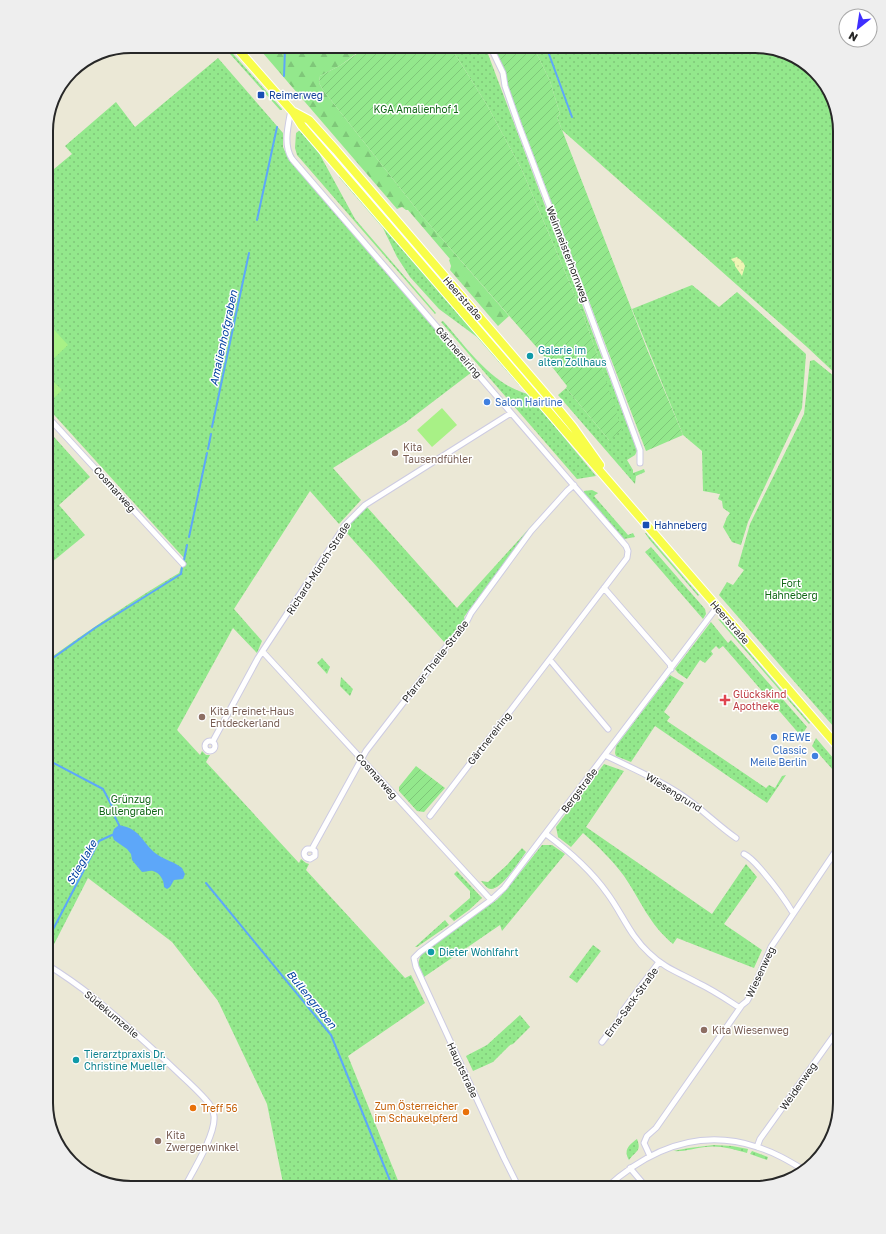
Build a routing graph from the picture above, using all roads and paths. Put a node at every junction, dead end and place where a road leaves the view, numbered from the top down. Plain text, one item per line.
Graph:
1 (493, 53) edge
2 (242, 54) edge
3 (292, 111) junction
4 (511, 413) junction
5 (53, 423) edge
6 (640, 463) dead end
7 (574, 485) junction
8 (183, 564) dead end
9 (604, 588) junction
10 (717, 607) junction
11 (263, 652) junction
12 (550, 660) junction
13 (671, 669) junction
14 (608, 729) dead end
15 (213, 741) dead end
16 (833, 741) edge
17 (605, 755) junction
18 (361, 759) junction
19 (430, 816) dead end
20 (546, 834) junction
21 (736, 838) dead end
22 (312, 848) dead end
23 (744, 854) dead end
24 (833, 855) edge
25 (491, 900) junction
26 (793, 913) junction
27 (420, 952) joint
28 (659, 962) junction
29 (53, 969) edge
30 (740, 1008) junction
31 (833, 1037) edge
32 (602, 1042) dead end
33 (757, 1147) junction
34 (650, 1156) junction
35 (799, 1167) edge
36 (630, 1168) junction
37 (188, 1181) edge
38 (516, 1181) edge
39 (614, 1181) edge
40 (641, 1181) edge

1 - 6 street, Weinmeisterhornweg
2 - 3 main road, Heerstraße
3 - 4 street, Gärtnereiring
3 - 10 main road, Heerstraße
4 - 7 street, Gärtnereiring
4 - 11 street, Richard-Münch-Straße
5 - 8 street, Cosmarweg
7 - 9 street, Gärtnereiring
7 - 18 street, Pfarrer-Theile-Straße
9 - 12 street, Gärtnereiring
9 - 13 street
10 - 13 street, Bergstraße
10 - 16 main road, Heerstraße
11 - 15 street, Richard-Münch-Straße
11 - 18 street, Cosmarweg
12 - 14 street
12 - 19 street, Gärtnereiring
13 - 17 street, Bergstraße
17 - 20 street, Bergstraße
17 - 21 street, Wiesengrund
18 - 22 street, Pfarrer-Theile-Straße
18 - 25 street, Cosmarweg
20 - 25 street, Bergstraße
20 - 28 street
23 - 26 street
24 - 26 street, Wiesenweg
25 - 27 street, Bergstraße
26 - 30 street, Wiesenweg
27 - 38 street, Hauptstraße
28 - 30 street
28 - 32 street, Erna-Sack-Straße
29 - 37 street, Südekumzeile
30 - 34 street, Wiesenweg
31 - 33 street, Weidenweg
33 - 34 street
33 - 35 street
34 - 36 street
36 - 39 street
36 - 40 street

